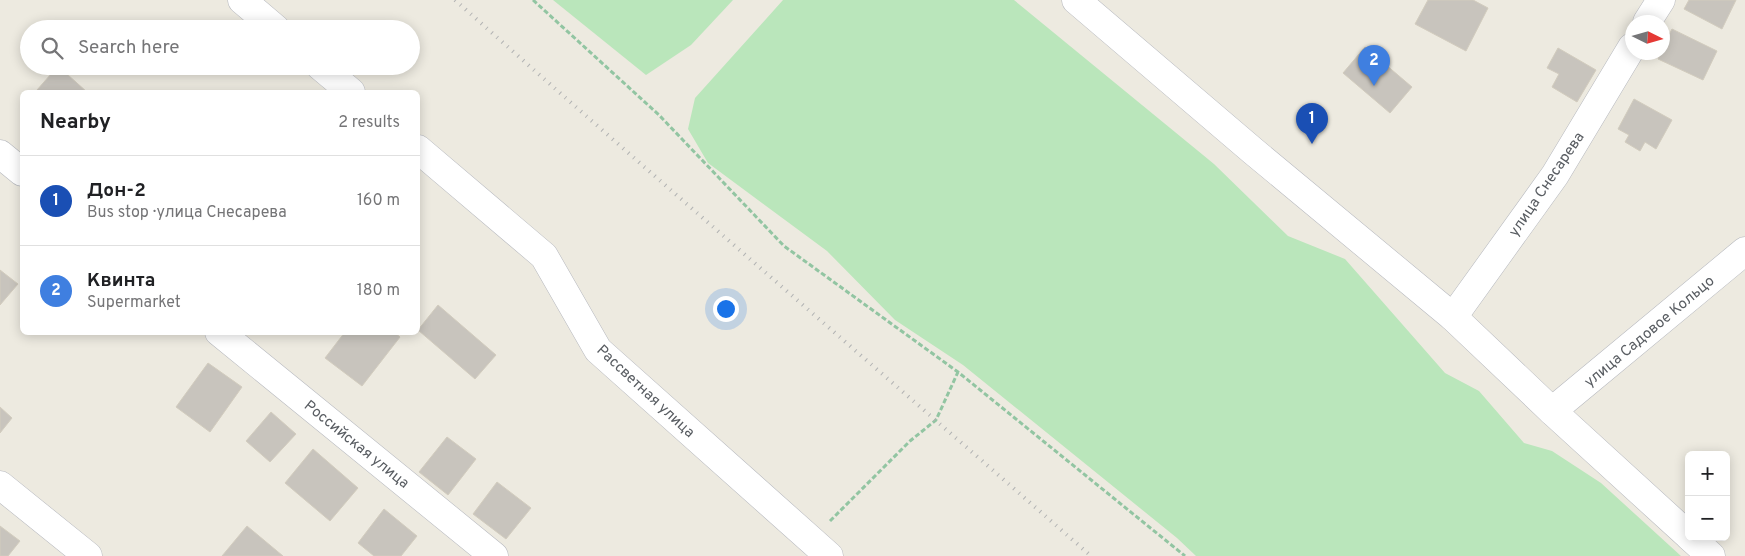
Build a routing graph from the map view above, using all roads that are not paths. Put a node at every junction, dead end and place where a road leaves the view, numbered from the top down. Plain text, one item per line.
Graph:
1 (242, 0) edge
2 (1076, 0) edge
3 (1661, 0) edge
4 (1652, 15) edge
5 (265, 20) edge
6 (1625, 59) edge
7 (331, 75) edge
8 (349, 90) edge
9 (420, 151) edge
10 (0, 154) edge
11 (20, 170) edge
12 (1745, 251) edge
13 (1454, 317) junction
14 (223, 335) edge
15 (1552, 411) junction
16 (0, 485) edge
17 (1685, 531) edge
18 (1695, 541) edge
19 (811, 551) edge
20 (88, 556) edge
21 (494, 556) edge
22 (1711, 556) edge

1 - 5 street
2 - 13 street
3 - 4 street
6 - 13 street, улица Снесарева
7 - 8 street
9 - 19 street, Рассветная улица
10 - 11 street
12 - 15 street, улица Садовое Кольцо
13 - 15 street
14 - 21 street, Российская улица
15 - 17 street
16 - 20 street
18 - 22 street

